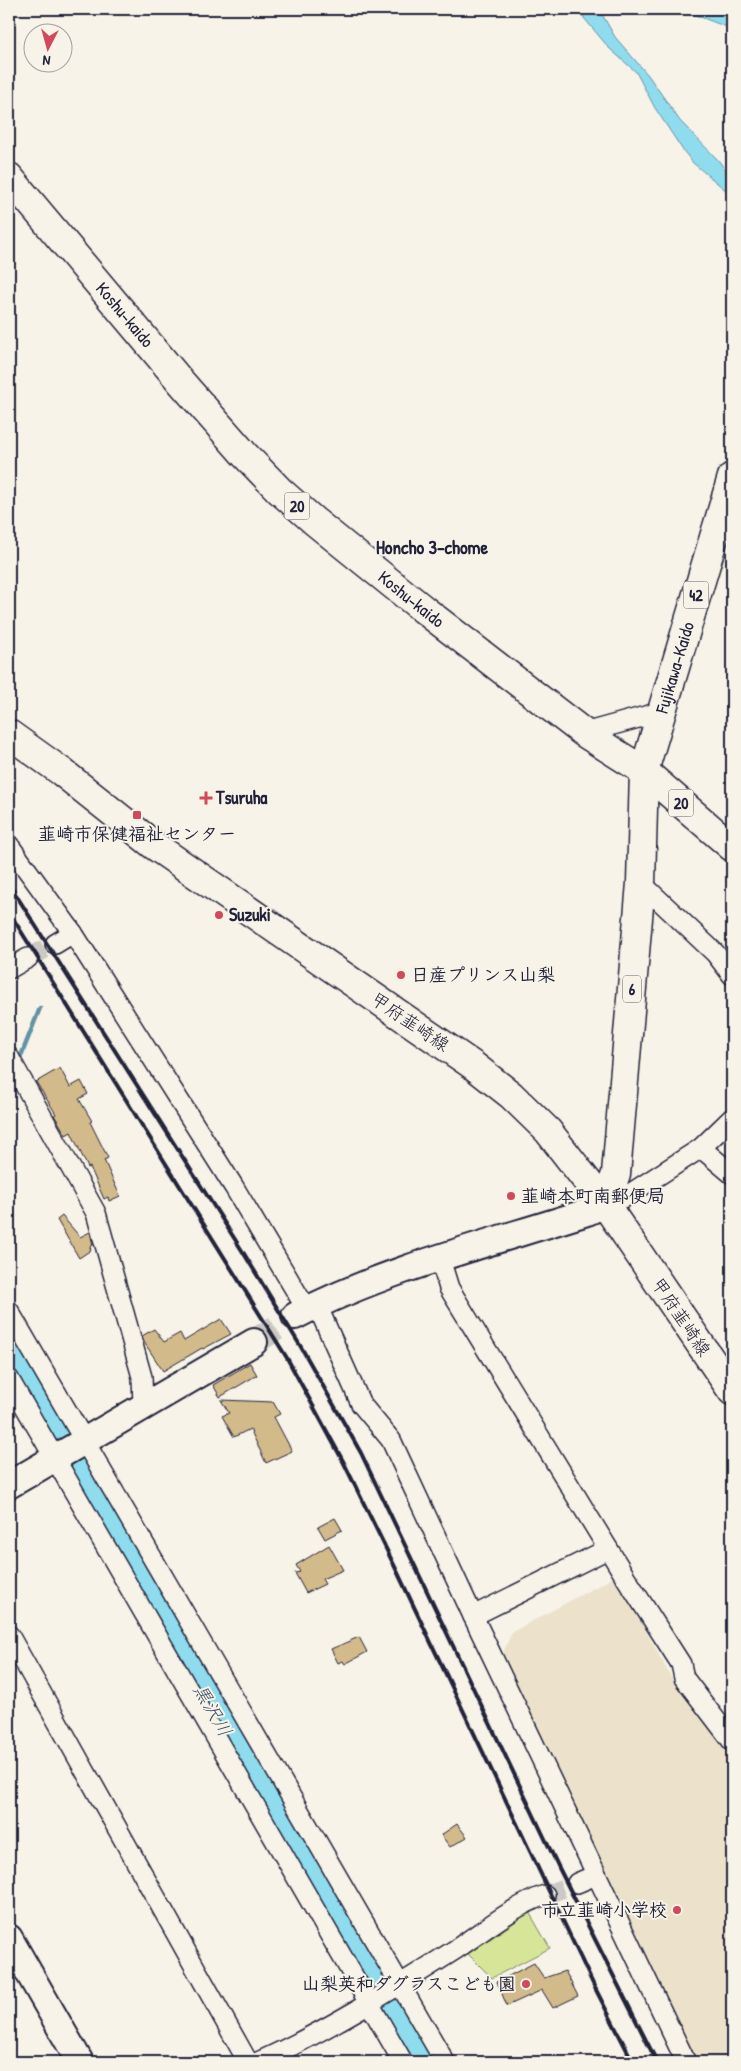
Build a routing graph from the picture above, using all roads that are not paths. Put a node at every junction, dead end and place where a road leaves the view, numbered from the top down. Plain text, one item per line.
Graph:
1 (9, 177) edge
2 (732, 477) edge
3 (660, 712) junction
4 (584, 733) junction
5 (9, 734) edge
6 (644, 771) junction
7 (9, 845) edge
8 (732, 847) edge
9 (641, 883) junction
10 (73, 933) junction
11 (55, 944) tunnel mouth
12 (28, 958) tunnel mouth
13 (9, 969) edge
14 (732, 975) edge
15 (9, 1056) edge
16 (732, 1118) edge
17 (701, 1148) junction
18 (732, 1174) edge
19 (605, 1204) junction
20 (440, 1259) junction
21 (307, 1310) junction
22 (10, 1316) edge
23 (254, 1342) tunnel mouth
24 (9, 1379) edge
25 (732, 1391) edge
26 (143, 1406) junction
27 (83, 1441) junction
28 (55, 1458) junction
29 (9, 1485) edge
30 (608, 1549) junction
31 (473, 1616) junction
32 (9, 1635) edge
33 (732, 1741) edge
34 (596, 1875) junction
35 (577, 1883) tunnel mouth
36 (545, 1895) tunnel mouth
37 (9, 1938) edge
38 (401, 1983) junction
39 (370, 2002) junction
40 (80, 2062) edge
41 (248, 2062) edge
42 (258, 2062) edge
43 (403, 2062) edge
44 (445, 2062) edge
45 (686, 2062) edge

1 - 4 main road, Koshu-kaido / 20
2 - 3 main road, Fujikawa-Kaido / 42
3 - 4 street
3 - 6 main road, Fujikawa-Kaido / 42
4 - 6 main road, Koshu-kaido / 20
5 - 19 main road, 甲府韮崎線
6 - 8 main road, Koshu-kaido / 20
6 - 9 main road, 6
7 - 10 street
9 - 14 street
9 - 19 main road, 6
10 - 11 street
10 - 21 street
12 - 13 street
15 - 26 street
16 - 17 street
17 - 18 street
17 - 19 street
19 - 20 street
19 - 25 main road, 甲府韮崎線
20 - 21 street
20 - 30 street
21 - 31 street
22 - 27 street
23 - 26 street
24 - 28 street
26 - 27 street
27 - 28 street
27 - 38 street
28 - 29 street
28 - 39 street
30 - 31 street
30 - 33 street
31 - 34 street
32 - 41 street
34 - 35 street
34 - 45 street
36 - 38 street
37 - 40 street
38 - 39 street
38 - 44 street
39 - 42 street
39 - 43 street

